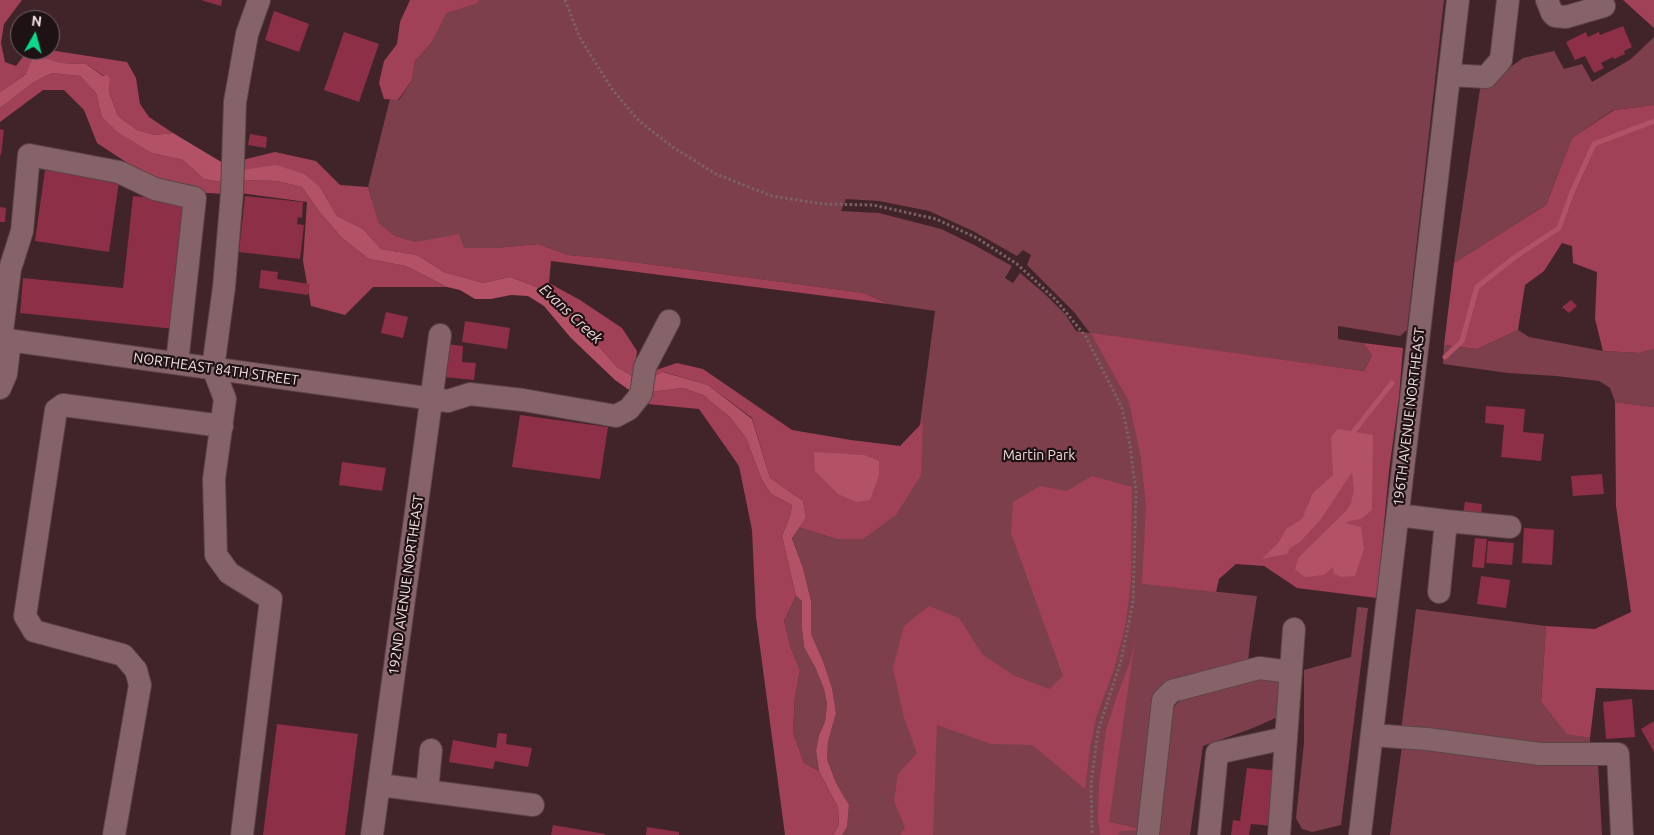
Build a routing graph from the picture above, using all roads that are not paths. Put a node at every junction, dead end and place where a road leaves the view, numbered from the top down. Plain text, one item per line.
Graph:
1 (258, 0) edge
2 (1458, 0) edge
3 (1508, 0) edge
4 (1547, 0) edge
5 (1604, 6) dead end
6 (1449, 75) junction
7 (669, 322) dead end
8 (440, 335) dead end
9 (4, 339) edge
10 (177, 363) junction
11 (213, 368) junction
12 (0, 388) edge
13 (431, 399) junction
14 (222, 426) junction
15 (1398, 515) junction
16 (1446, 521) junction
17 (1510, 527) dead end
18 (1439, 592) dead end
19 (1294, 630) dead end
20 (1291, 672) junction
21 (1372, 735) junction
22 (1286, 738) junction
23 (431, 750) dead end
24 (380, 785) junction
25 (427, 792) junction
26 (533, 805) dead end
27 (114, 835) edge
28 (242, 835) edge
29 (372, 835) edge
30 (1148, 835) edge
31 (1209, 835) edge
32 (1279, 835) edge
33 (1360, 835) edge
34 (1622, 835) edge

1 - 11 street
2 - 6 street, 196TH AVENUE NORTHEAST
3 - 6 street
4 - 5 street
6 - 15 street, 196TH AVENUE NORTHEAST
7 - 13 street, NORTHEAST 84TH STREET
8 - 13 street, 192ND AVENUE NORTHEAST
9 - 10 street, NORTHEAST 84TH STREET
9 - 10 street
9 - 12 street
10 - 11 street, NORTHEAST 84TH STREET
11 - 13 street, NORTHEAST 84TH STREET
11 - 14 street
13 - 24 street, 192ND AVENUE NORTHEAST
14 - 27 street
14 - 28 street
15 - 16 street
15 - 21 street, 196TH AVENUE NORTHEAST
16 - 17 street
16 - 18 street
19 - 20 street
20 - 22 street
20 - 30 street
21 - 33 street, 196TH AVENUE NORTHEAST
21 - 34 street
22 - 31 street
22 - 32 street
23 - 25 street
24 - 25 street
24 - 29 street, 192ND AVENUE NORTHEAST
25 - 26 street

